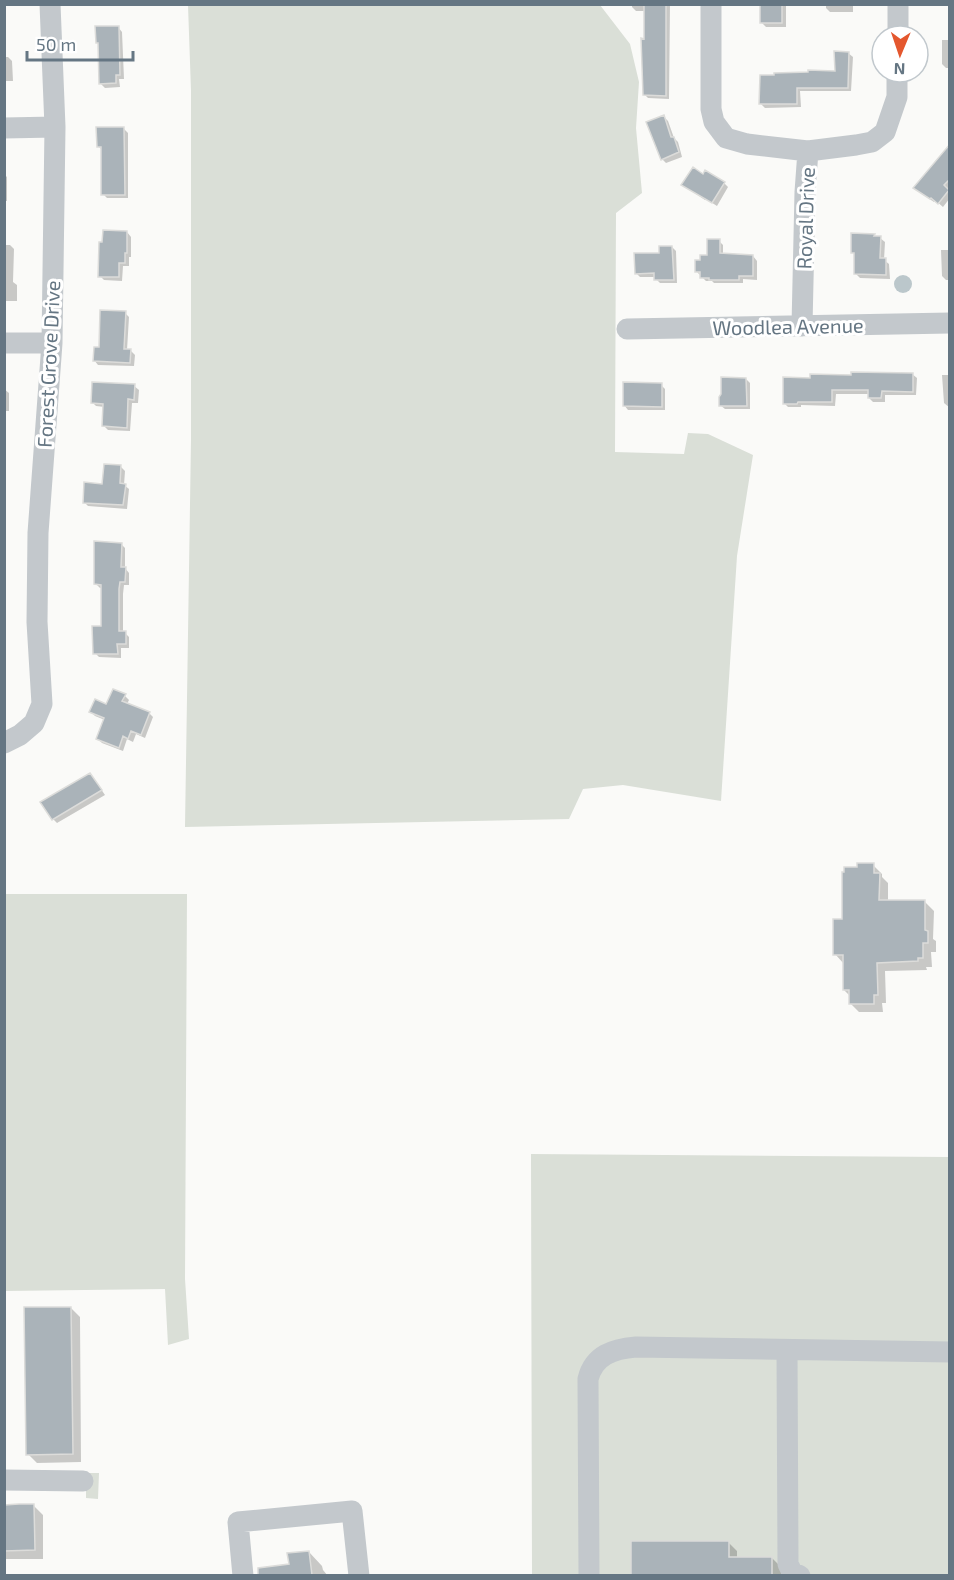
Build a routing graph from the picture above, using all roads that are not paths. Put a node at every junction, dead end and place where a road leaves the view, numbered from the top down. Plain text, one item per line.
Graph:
1 (50, 4) edge
2 (711, 4) edge
3 (898, 4) edge
4 (898, 24) edge
5 (897, 84) edge
6 (55, 127) junction
7 (4, 128) edge
8 (808, 151) junction
9 (950, 323) edge
10 (802, 326) junction
11 (627, 329) dead end
12 (4, 343) edge
13 (52, 343) junction
14 (4, 742) edge
15 (787, 1350) junction
16 (950, 1352) edge
17 (4, 1480) edge
18 (83, 1481) dead end
19 (243, 1575) edge
20 (358, 1575) edge
21 (589, 1575) edge
22 (800, 1575) edge

1 - 6 street, Forest Grove Drive
2 - 8 street, Royal Drive
3 - 4 street
5 - 8 street
6 - 7 street
6 - 13 street, Forest Grove Drive
8 - 10 street, Royal Drive
9 - 10 street, Woodlea Avenue
10 - 11 street, Woodlea Avenue
12 - 13 street
13 - 14 street, Forest Grove Drive
15 - 16 street
15 - 21 street
15 - 22 street
17 - 18 street
19 - 20 street

